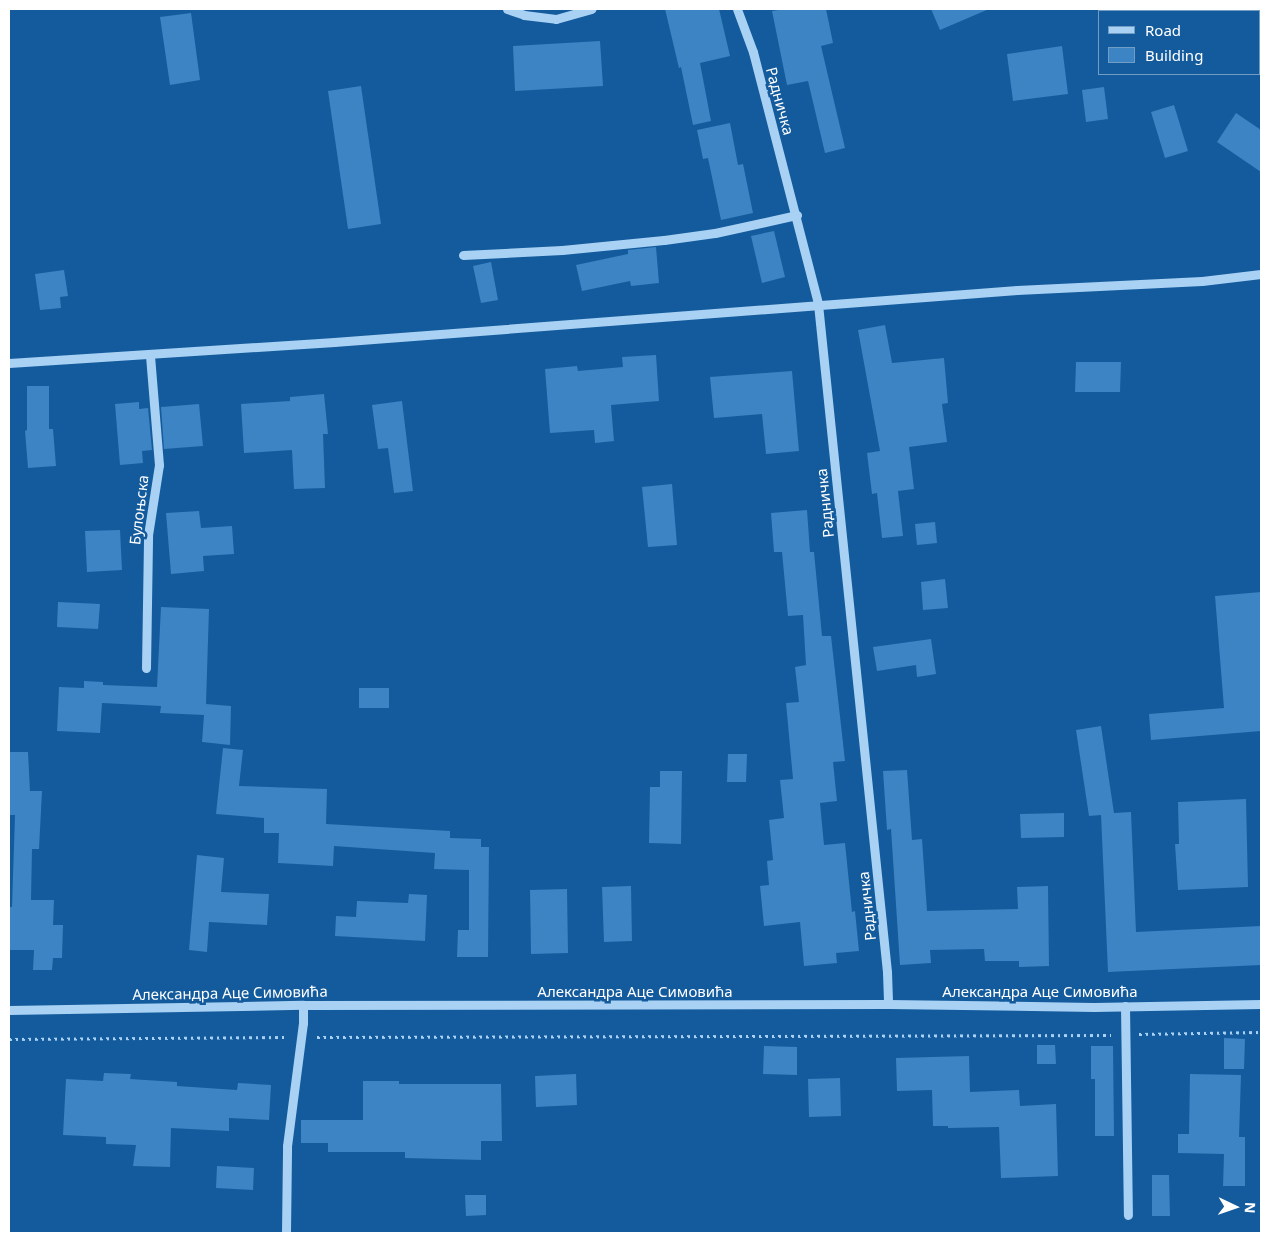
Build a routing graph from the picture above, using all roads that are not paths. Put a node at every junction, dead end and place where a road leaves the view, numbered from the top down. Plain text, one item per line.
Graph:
1 (507, 9) edge
2 (592, 9) edge
3 (737, 9) edge
4 (797, 215) junction
5 (463, 255) dead end
6 (1261, 274) edge
7 (818, 304) junction
8 (150, 355) junction
9 (9, 363) edge
10 (146, 668) dead end
11 (888, 1004) junction
12 (1261, 1004) edge
13 (303, 1006) junction
14 (1125, 1006) junction
15 (9, 1010) edge
16 (1128, 1215) dead end
17 (286, 1233) edge

1 - 2 street
3 - 4 street, Радничка
4 - 5 street
4 - 7 street, Радничка
6 - 7 street
7 - 8 street
7 - 11 street, Радничка
8 - 9 street
8 - 10 street, Булоњска
11 - 13 street, Александра Аце Симовића
11 - 14 street, Александра Аце Симовића
12 - 14 street, Александра Аце Симовића
13 - 15 street, Александра Аце Симовића
13 - 17 street
14 - 16 street

